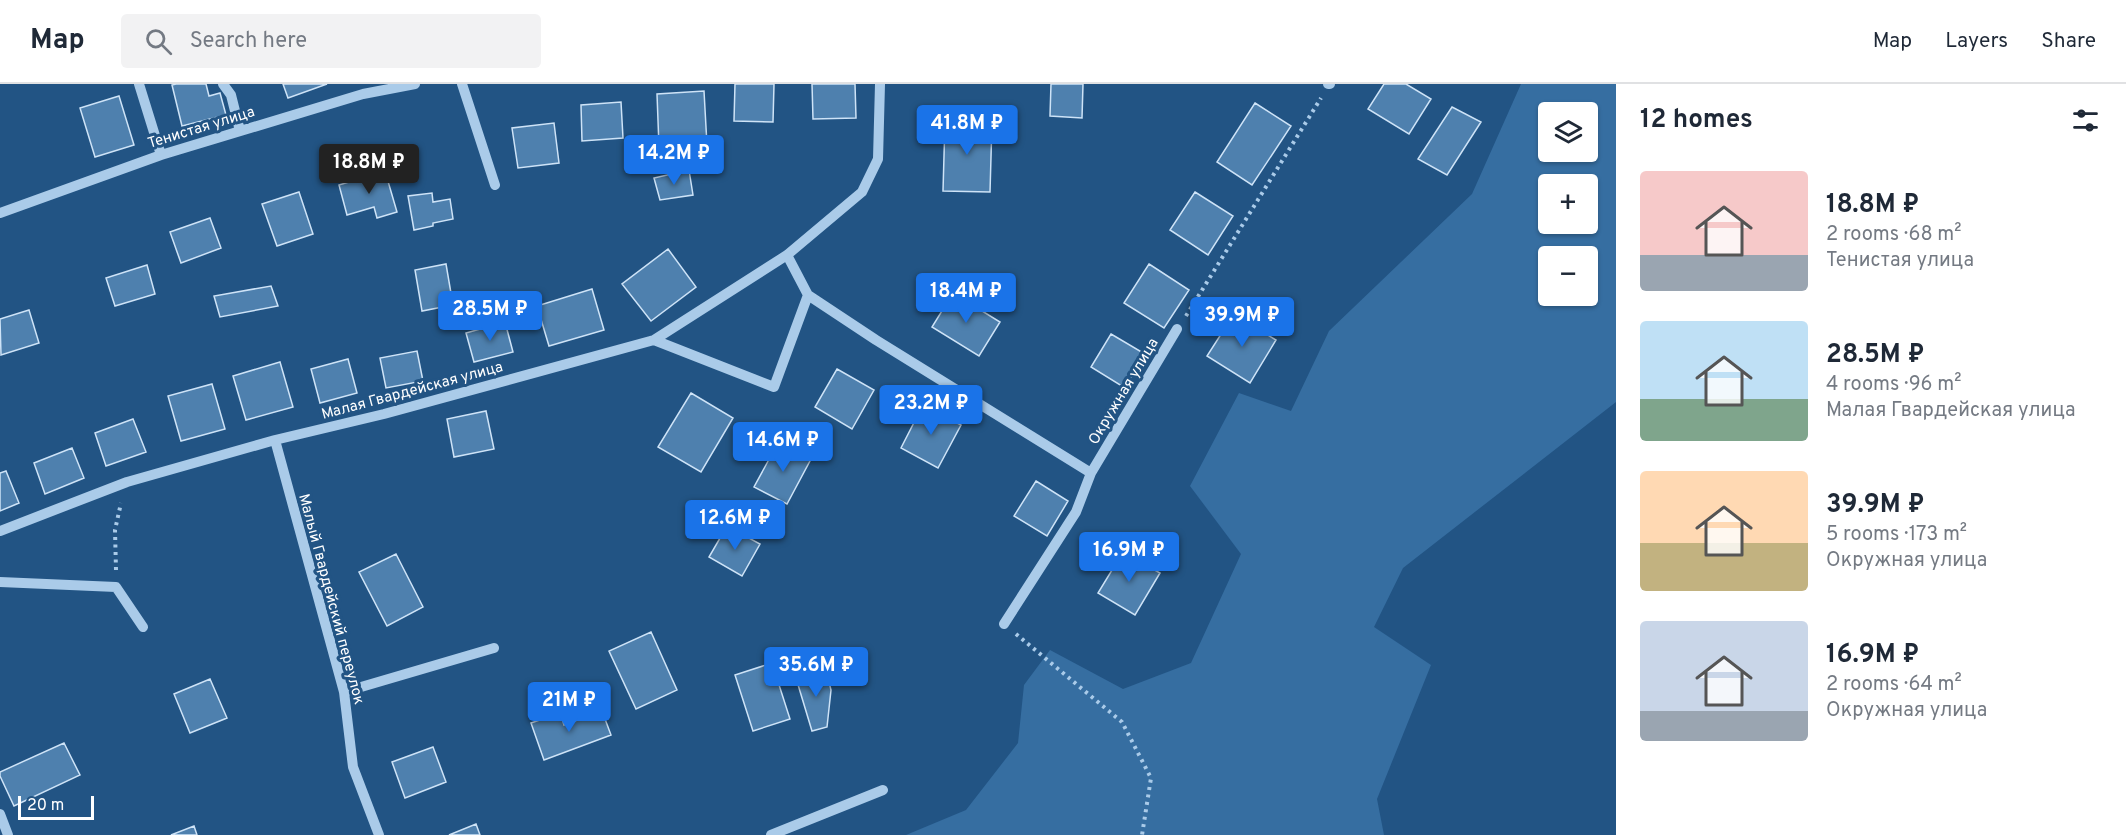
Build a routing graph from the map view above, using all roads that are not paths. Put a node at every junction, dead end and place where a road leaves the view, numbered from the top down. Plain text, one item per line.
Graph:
1 (138, 84) edge
2 (223, 84) edge
3 (415, 84) edge
4 (462, 84) edge
5 (880, 84) edge
6 (240, 131) junction
7 (161, 155) junction
8 (495, 185) dead end
9 (0, 213) edge
10 (787, 255) junction
11 (808, 295) junction
12 (1177, 329) road end
13 (654, 340) junction
14 (275, 440) junction
15 (1091, 473) junction
16 (0, 531) edge
17 (0, 582) edge
18 (1004, 624) road end
19 (143, 627) dead end
20 (494, 648) dead end
21 (344, 692) junction
22 (883, 790) dead end
23 (0, 814) edge
24 (8, 835) edge
25 (379, 835) edge
26 (771, 835) edge

1 - 7 street
2 - 6 street
3 - 6 street, Тенистая улица
4 - 8 street
5 - 10 street, Малая Гвардейская улица
6 - 7 street, Тенистая улица
7 - 9 street, Тенистая улица
10 - 11 street
10 - 13 street, Малая Гвардейская улица
11 - 13 street
11 - 15 street
12 - 15 street, Окружная улица
13 - 14 street, Малая Гвардейская улица
14 - 16 street, Малая Гвардейская улица
14 - 21 street, Малый Гвардейский переулок
15 - 18 street, Окружная улица
17 - 19 street
20 - 21 street
21 - 25 street, Малый Гвардейский переулок
22 - 26 street
23 - 24 street

